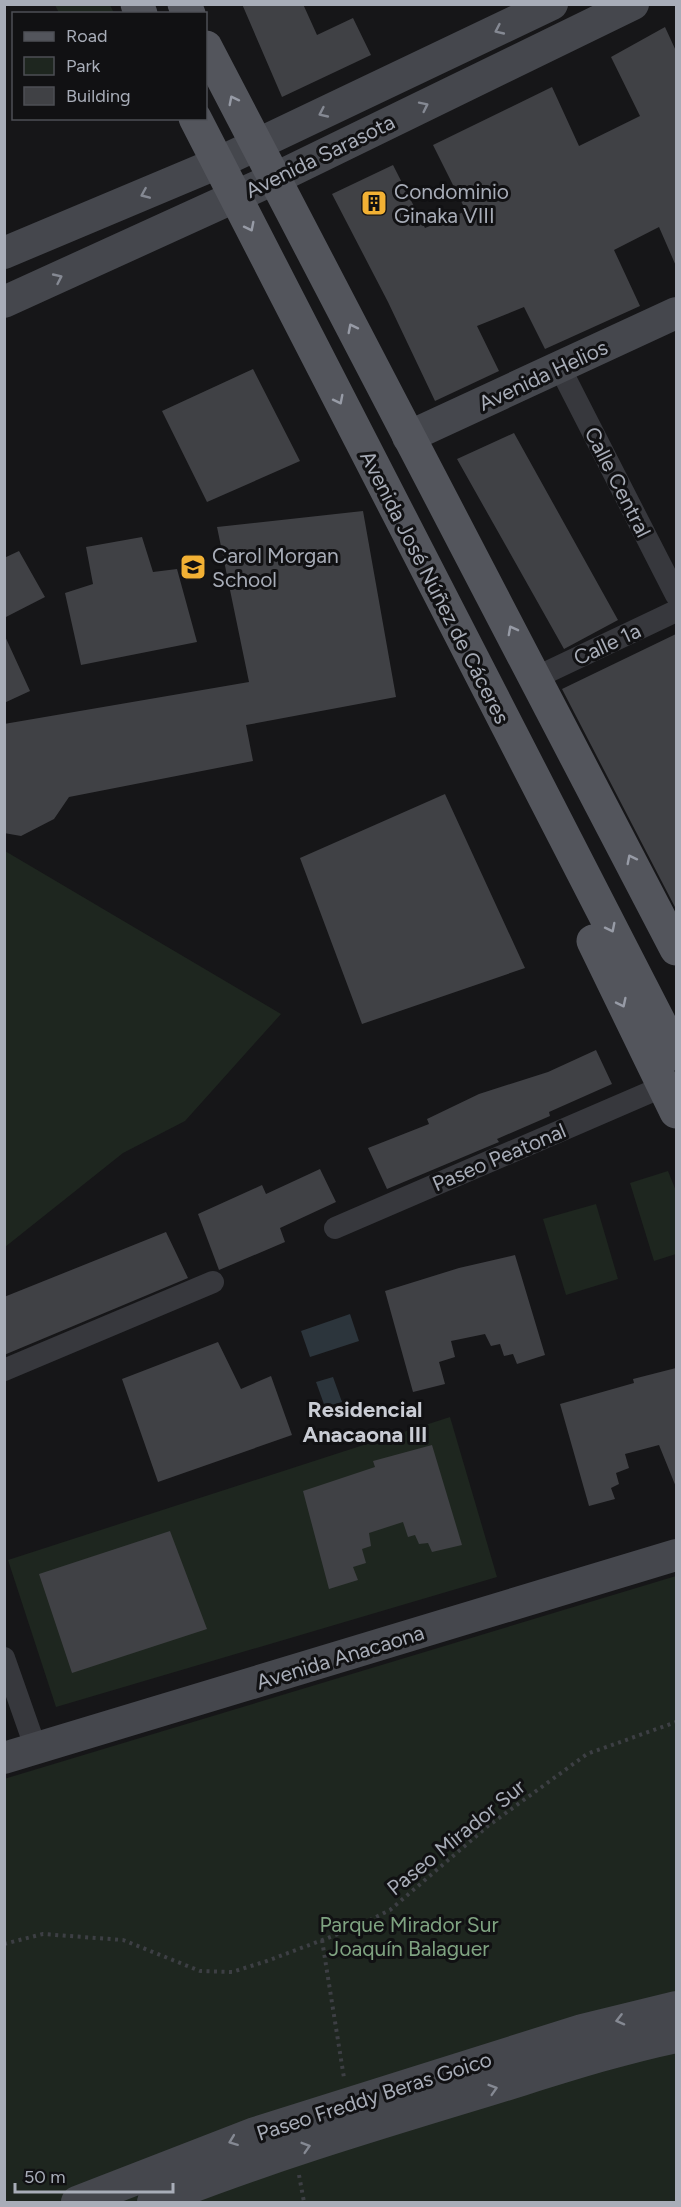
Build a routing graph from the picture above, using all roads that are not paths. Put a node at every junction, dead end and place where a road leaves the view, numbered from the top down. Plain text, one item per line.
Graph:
1 (552, 4) edge
2 (623, 7) edge
3 (207, 49) edge
4 (196, 120) edge
5 (256, 145) junction
6 (218, 163) junction
7 (274, 179) junction
8 (235, 196) junction
9 (4, 254) edge
10 (4, 302) edge
11 (676, 313) edge
12 (560, 368) junction
13 (408, 437) junction
14 (441, 494) junction
15 (399, 516) junction
16 (464, 541) junction
17 (423, 562) junction
18 (676, 595) edge
19 (676, 611) edge
20 (537, 677) junction
21 (561, 723) junction
22 (519, 751) junction
23 (676, 949) edge
24 (676, 1054) edge
25 (669, 1100) edge
26 (335, 1228) dead end
27 (213, 1282) dead end
28 (4, 1370) edge
29 (676, 1555) edge
30 (4, 1658) edge
31 (36, 1749) junction
32 (4, 1758) edge
33 (676, 2007) edge
34 (676, 2037) edge
35 (77, 2202) edge
36 (153, 2202) edge

1 -> 5 main road, Avenida Sarasota
7 -> 2 main road, Avenida Sarasota
5 -> 3 main road
4 - 6 main road, Avenida José Núñez de Cáceres
5 - 6 main road, Avenida Sarasota
5 - 7 main road
6 - 8 main road, Avenida José Núñez de Cáceres
6 -> 9 main road, Avenida Sarasota
7 - 8 main road, Avenida Sarasota
13 -> 7 main road
10 -> 8 main road, Avenida Sarasota
8 -> 15 main road, Avenida José Núñez de Cáceres
11 - 12 main road, Avenida Helios
12 - 13 main road, Avenida Helios
12 - 18 street, Calle Central
13 - 14 main road
14 - 15 main road
14 - 16 main road
15 - 17 main road, Avenida José Núñez de Cáceres
16 - 17 main road
20 -> 16 main road
17 - 22 main road, Avenida José Núñez de Cáceres
19 - 20 street, Calle 1a
20 - 21 main road
21 - 22 main road
23 -> 21 main road
22 -> 24 main road, Avenida José Núñez de Cáceres
22 -> 25 main road
25 - 26 street, Paseo Peatonal
27 - 28 street
29 - 31 main road, Avenida Anacaona
30 - 31 street
31 - 32 main road, Avenida Anacaona
33 -> 35 main road, Paseo Freddy Beras Goico
36 -> 34 main road, Paseo Freddy Beras Goico

